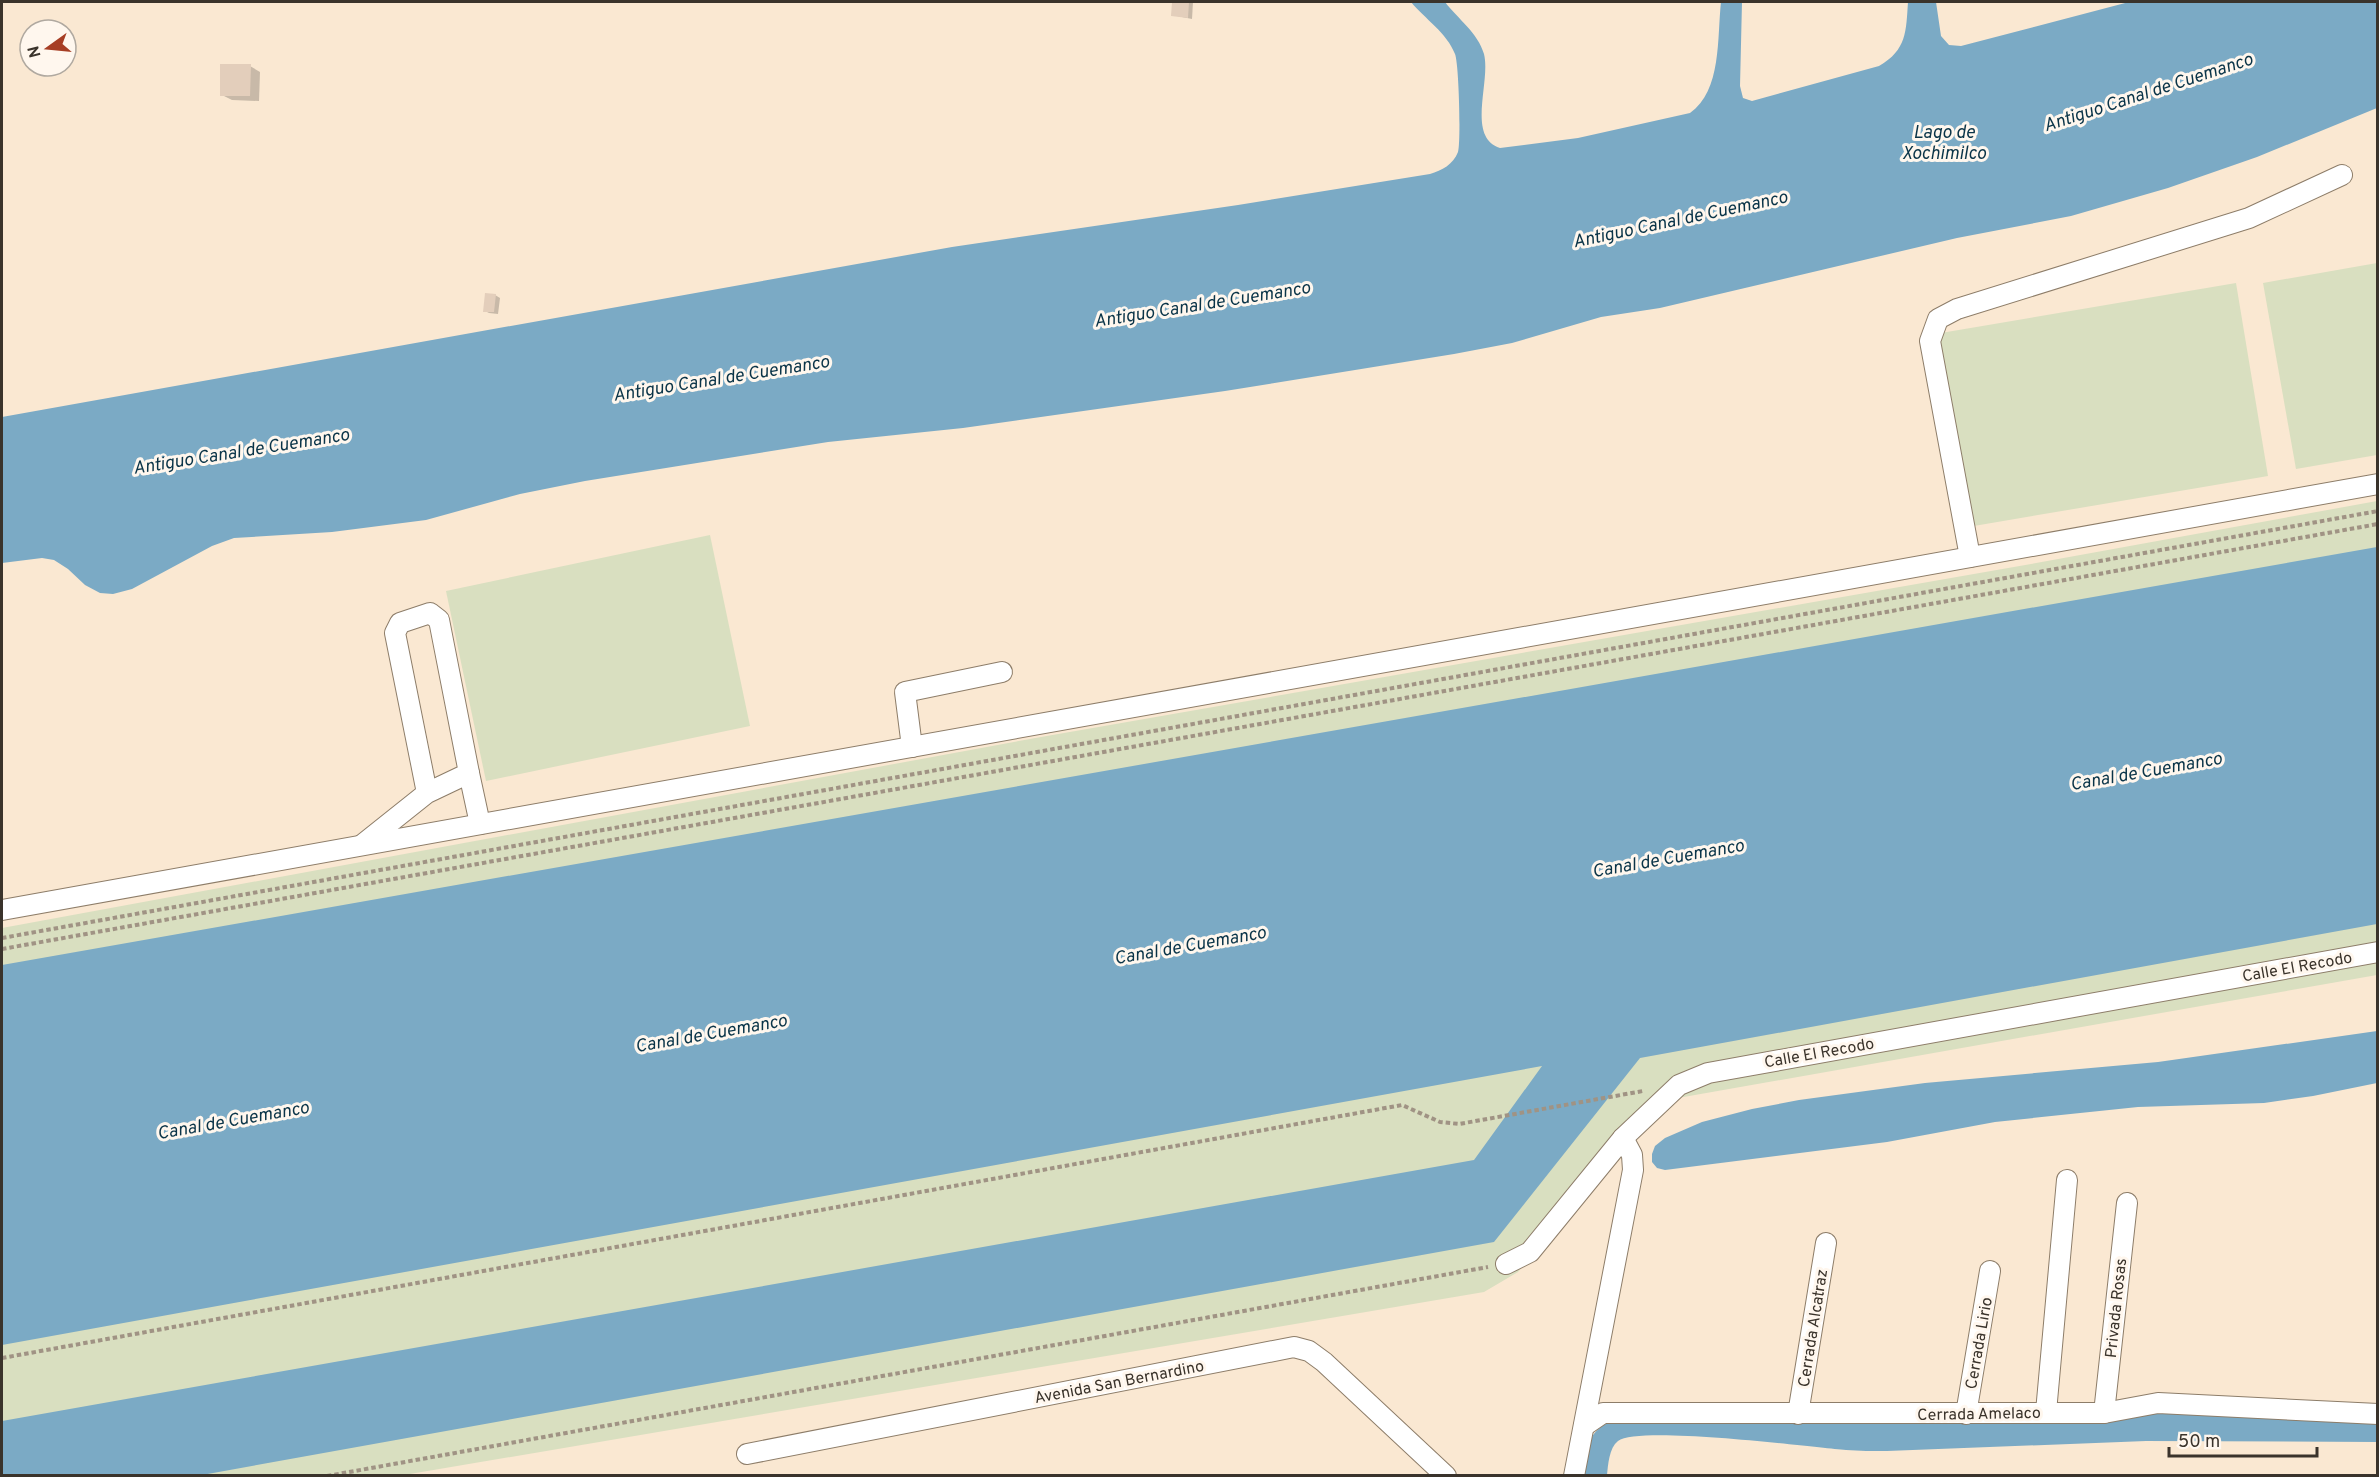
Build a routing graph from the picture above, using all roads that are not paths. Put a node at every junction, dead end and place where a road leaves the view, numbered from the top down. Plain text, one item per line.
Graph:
1 (2342, 175) dead end
2 (2378, 484) edge
3 (1970, 557) junction
4 (1002, 672) dead end
5 (912, 747) junction
6 (469, 773) junction
7 (427, 793) junction
8 (480, 824) junction
9 (362, 845) junction
10 (3, 908) edge
11 (2378, 952) edge
12 (1623, 1138) junction
13 (2067, 1180) dead end
14 (2127, 1203) dead end
15 (1826, 1243) dead end
16 (1506, 1263) road end
17 (1990, 1271) dead end
18 (2046, 1412) junction
19 (2104, 1413) junction
20 (1798, 1414) junction
21 (1966, 1414) junction
22 (2378, 1414) edge
23 (1584, 1426) junction
24 (747, 1454) dead end
25 (1446, 1476) edge
26 (1574, 1476) edge

1 - 3 street
2 - 3 street
3 - 5 street
4 - 5 street
5 - 8 street
6 - 7 street
6 - 7 street
6 - 8 street
7 - 9 street
8 - 9 street
9 - 10 street
11 - 12 street, Calle El Recodo
12 - 16 street, Calle El Recodo
12 - 23 street
13 - 18 street
14 - 19 street, Privada Rosas
15 - 20 street, Cerrada Alcatraz
17 - 21 street, Cerrada Lirio
18 - 19 street, Cerrada Amelaco
18 - 21 street, Cerrada Amelaco
19 - 22 street, Cerrada Amelaco
20 - 21 street, Cerrada Amelaco
20 - 23 street, Cerrada Amelaco
23 - 26 street
24 - 25 street, Avenida San Bernardino

